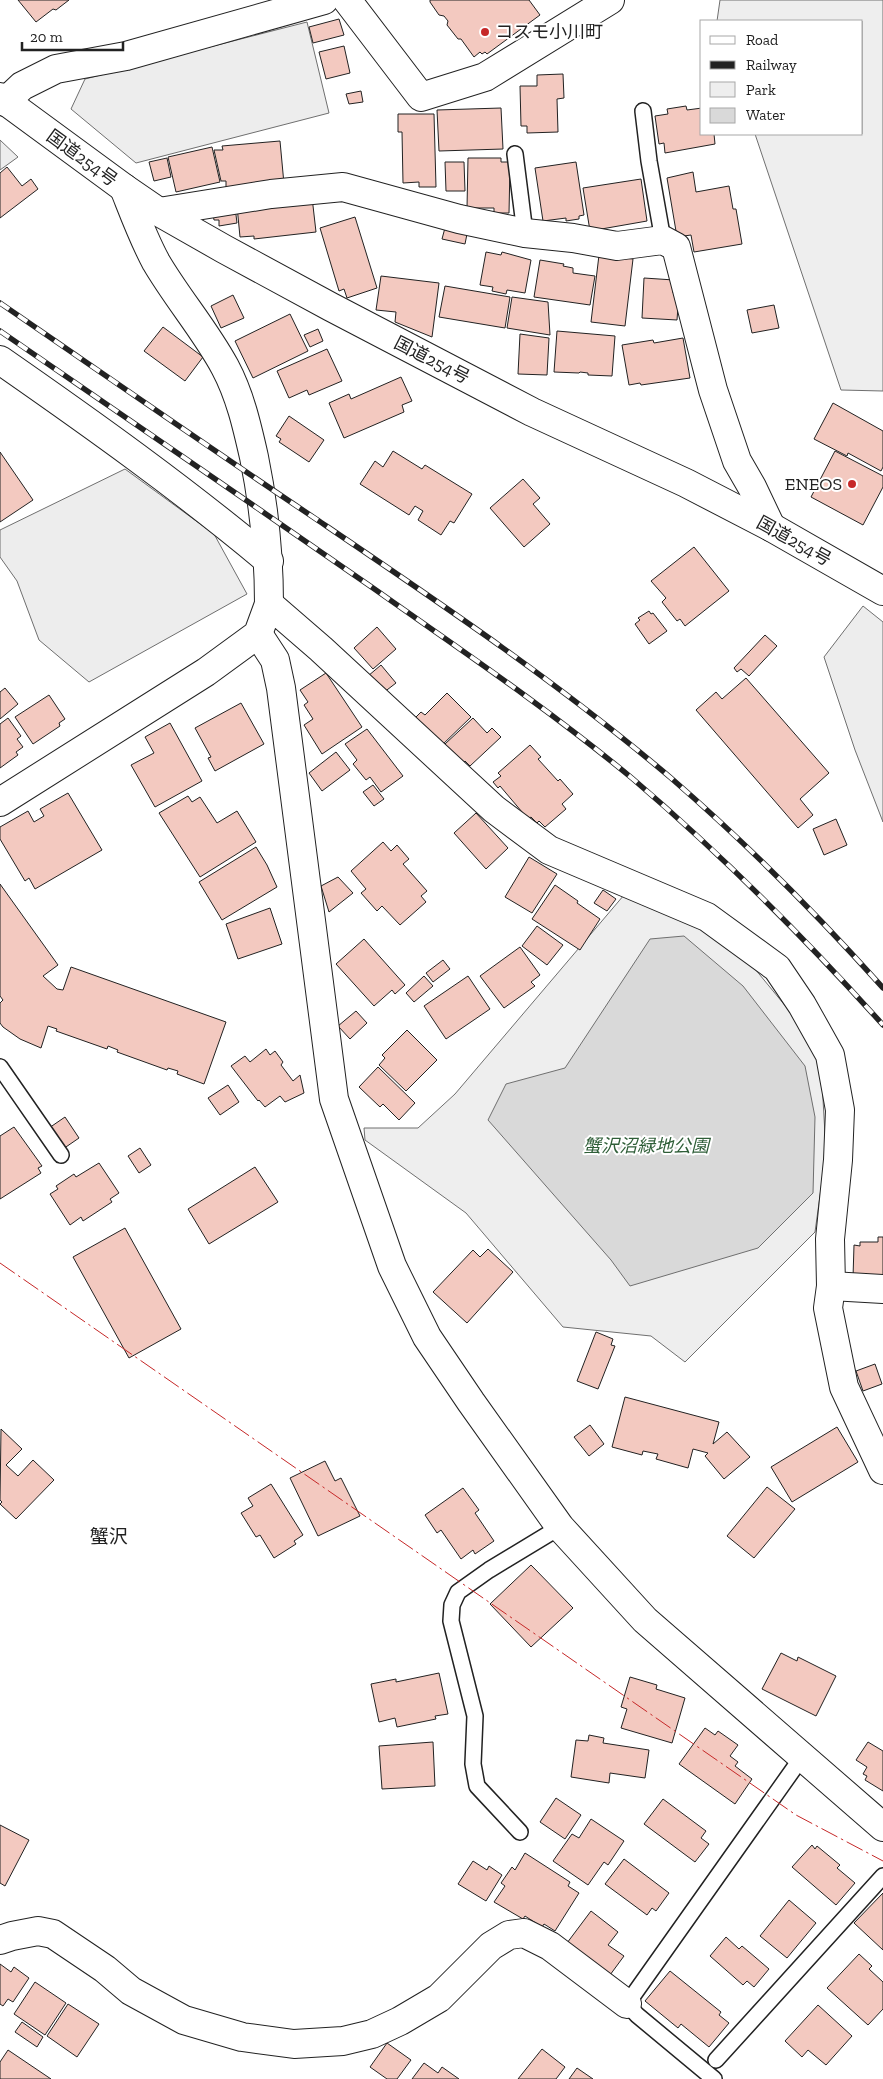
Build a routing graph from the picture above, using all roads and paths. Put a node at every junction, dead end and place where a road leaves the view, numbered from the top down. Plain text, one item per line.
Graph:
1 (324, 0) edge
2 (347, 0) edge
3 (610, 0) edge
4 (2, 100) edge
5 (643, 111) dead end
6 (515, 154) dead end
7 (124, 188) junction
8 (159, 212) junction
9 (525, 233) junction
10 (663, 240) junction
11 (0, 360) edge
12 (771, 527) junction
13 (269, 561) junction
14 (883, 591) edge
15 (269, 604) junction
16 (258, 634) junction
17 (2, 799) edge
18 (0, 1068) edge
19 (61, 1155) dead end
20 (830, 1286) junction
21 (883, 1289) edge
22 (883, 1470) edge
23 (560, 1527) junction
24 (802, 1757) junction
25 (883, 1827) edge
26 (520, 1832) dead end
27 (883, 1876) edge
28 (0, 1940) edge
29 (627, 2004) junction
30 (716, 2060) dead end
31 (714, 2079) edge

1 - 4 main road
2 - 3 main road
4 - 7 main road, 国道254号
5 - 10 lane
6 - 9 lane
7 - 8 main road, 国道254号
7 - 13 main road
8 - 9 main road
8 - 12 main road, 国道254号
9 - 10 main road
10 - 12 main road
11 - 13 main road
12 - 14 main road, 国道254号
13 - 15 main road
15 - 16 main road
15 - 20 main road
16 - 17 main road
16 - 23 main road
18 - 19 lane
20 - 21 main road
20 - 22 main road
23 - 24 main road
23 - 26 lane
24 - 25 main road
24 - 29 lane
27 - 30 lane
28 - 29 main road
29 - 31 lane

